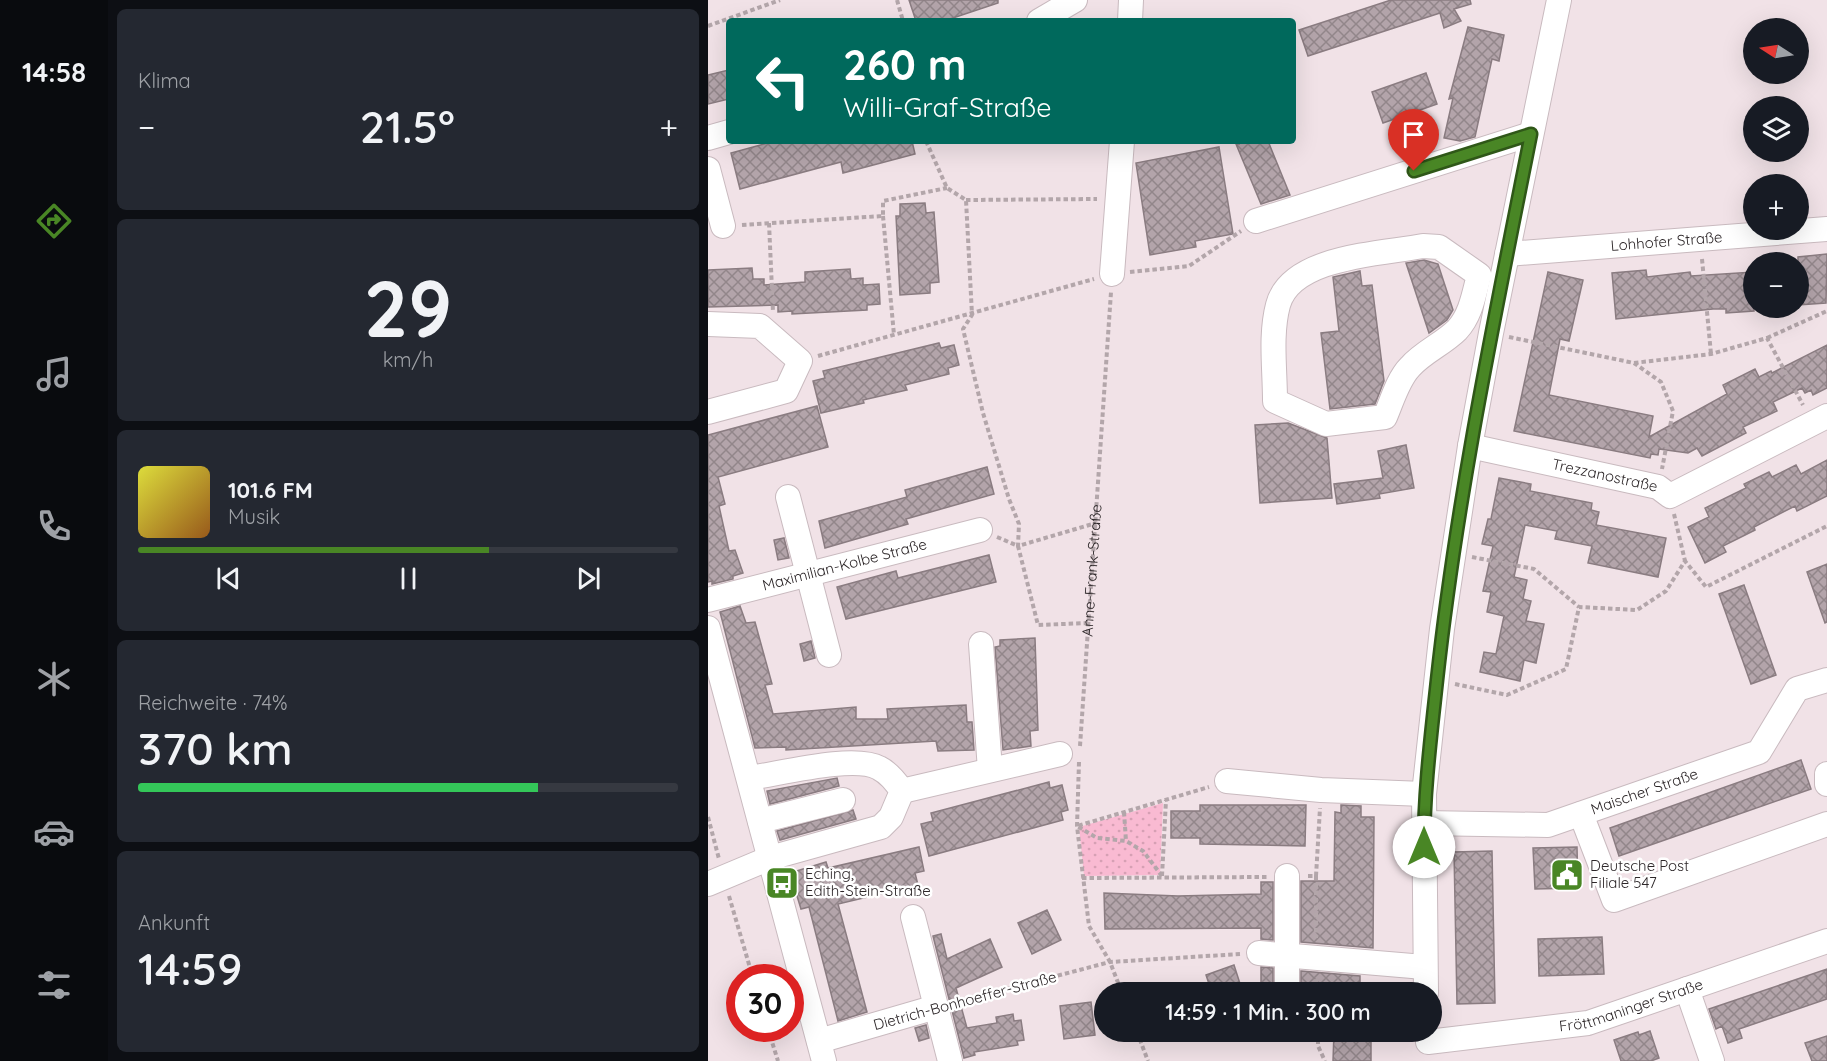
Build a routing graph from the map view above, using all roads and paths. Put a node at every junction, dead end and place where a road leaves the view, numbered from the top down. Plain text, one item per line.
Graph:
1 (780, 0) edge
2 (897, 0) edge
3 (1075, 0) edge
4 (1131, 0) edge
5 (1559, 0) edge
6 (730, 18) edge
7 (902, 18) edge
8 (1044, 18) edge
9 (1130, 18) edge
10 (726, 20) edge
11 (708, 26) edge
12 (726, 133) edge
13 (1531, 134) junction
14 (708, 138) edge
15 (927, 144) edge
16 (1122, 144) edge
17 (708, 169) edge
18 (947, 188) junction
19 (1118, 199) junction
20 (966, 200) junction
21 (883, 216) junction
22 (1256, 221) joint
23 (769, 223) junction
24 (723, 226) joint
25 (1827, 229) edge
26 (1700, 241) junction
27 (1506, 258) junction
28 (1112, 274) junction
29 (1479, 274) junction
30 (1827, 311) edge
31 (972, 315) junction
32 (708, 324) edge
33 (1491, 333) junction
34 (894, 335) junction
35 (774, 338) junction
36 (1767, 338) junction
37 (1711, 354) junction
38 (800, 360) junction
39 (1634, 363) junction
40 (708, 412) edge
41 (1820, 419) edge
42 (1470, 446) junction
43 (1664, 491) junction
44 (788, 497) dead end
45 (1096, 523) junction
46 (1827, 526) edge
47 (980, 530) dead end
48 (1018, 546) junction
49 (1454, 553) junction
50 (1685, 561) junction
51 (808, 574) junction
52 (708, 600) edge
53 (1579, 607) junction
54 (1088, 623) junction
55 (708, 628) edge
56 (981, 644) dead end
57 (829, 655) dead end
58 (1827, 680) edge
59 (1437, 681) junction
60 (1060, 754) dead end
61 (990, 770) junction
62 (1827, 774) edge
63 (749, 778) junction
64 (1227, 781) joint
65 (1827, 784) edge
66 (1321, 790) junction
67 (902, 791) junction
68 (1424, 794) junction
69 (843, 800) dead end
70 (1166, 800) junction
71 (1124, 812) junction
72 (1581, 814) junction
73 (708, 816) edge
74 (760, 821) junction
75 (1424, 823) junction
76 (1827, 824) edge
77 (1077, 826) junction
78 (1126, 841) junction
79 (770, 858) junction
80 (1287, 876) junction
81 (1316, 876) junction
82 (1162, 877) junction
83 (1082, 878) junction
84 (716, 881) edge
85 (913, 917) dead end
86 (1827, 941) edge
87 (1259, 953) joint
88 (1287, 957) junction
89 (1316, 960) junction
90 (1110, 962) junction
91 (748, 964) edge
92 (1424, 967) junction
93 (1118, 982) edge
94 (1287, 982) edge
95 (1317, 982) edge
96 (1425, 982) edge
97 (1687, 989) junction
98 (936, 1007) junction
99 (772, 1042) edge
100 (1141, 1042) edge
101 (1318, 1042) edge
102 (1428, 1045) edge
103 (822, 1051) edge
104 (778, 1061) edge
105 (950, 1061) edge
106 (1148, 1061) edge
107 (1325, 1061) edge
108 (1712, 1061) edge

1 - 6 path
2 - 7 path
3 - 8 street
4 - 9 street
5 - 13 street
10 - 11 path
12 - 14 street
13 - 22 street
13 - 27 street
15 - 18 path
16 - 19 street
17 - 24 street
18 - 20 path
18 - 21 path
19 - 20 path
19 - 28 street
20 - 31 path
21 - 23 path
21 - 34 path
22 - 28 path
23 - 24 path
23 - 35 path
25 - 26 street, Lohhofer Straße
26 - 27 street, Lohhofer Straße
26 - 37 path
27 - 29 street
27 - 33 street
28 - 31 path
28 - 45 path, Anne-Frank-Straße
29 - 29 street
30 - 36 path
31 - 34 path
31 - 48 path
32 - 35 street
33 - 39 path
33 - 42 street
34 - 38 path
35 - 38 street
36 - 37 path
36 - 41 path
37 - 39 path
38 - 40 street
39 - 43 path
41 - 43 street, Trezzanostraße
42 - 43 street, Trezzanostraße
42 - 49 street
43 - 50 path
44 - 51 street
45 - 48 path
45 - 54 path, Anne-Frank-Straße
46 - 50 path
47 - 51 street, Maximilian-Kolbe Straße
48 - 54 path
49 - 53 path
49 - 59 street
50 - 53 path
51 - 52 street, Maximilian-Kolbe Straße
51 - 57 street
53 - 59 path
54 - 77 path, Anne-Frank-Straße
55 - 63 street
56 - 61 street
58 - 72 street, Maischer Straße
59 - 68 street
60 - 61 street
61 - 67 street
62 - 65 street
63 - 67 street
63 - 74 street
64 - 66 street
64 - 70 path
66 - 68 street
66 - 81 path
67 - 79 street
68 - 75 street
69 - 74 street
70 - 71 path
70 - 82 path
71 - 77 path
71 - 78 path
72 - 75 street, Maischer Straße
72 - 76 street
73 - 84 path
74 - 79 street
75 - 92 street
77 - 78 path
77 - 83 path, Anne-Frank-Straße
78 - 82 path
79 - 84 street
79 - 103 street
80 - 81 path
80 - 82 path
80 - 88 street
81 - 89 path
82 - 83 path
83 - 90 path, Anne-Frank-Straße
84 - 91 path
85 - 98 street
86 - 97 street, Fröttmaninger Straße
87 - 88 street
87 - 90 path, Dietrich-Bonhoeffer-Straße
88 - 89 street
88 - 94 street
89 - 92 street
89 - 95 path
90 - 93 path, Anne-Frank-Straße
90 - 98 path, Dietrich-Bonhoeffer-Straße
92 - 96 street
97 - 102 street, Fröttmaninger Straße
97 - 108 street
98 - 103 street, Dietrich-Bonhoeffer-Straße
98 - 105 street
99 - 104 path
100 - 106 path
101 - 107 path

